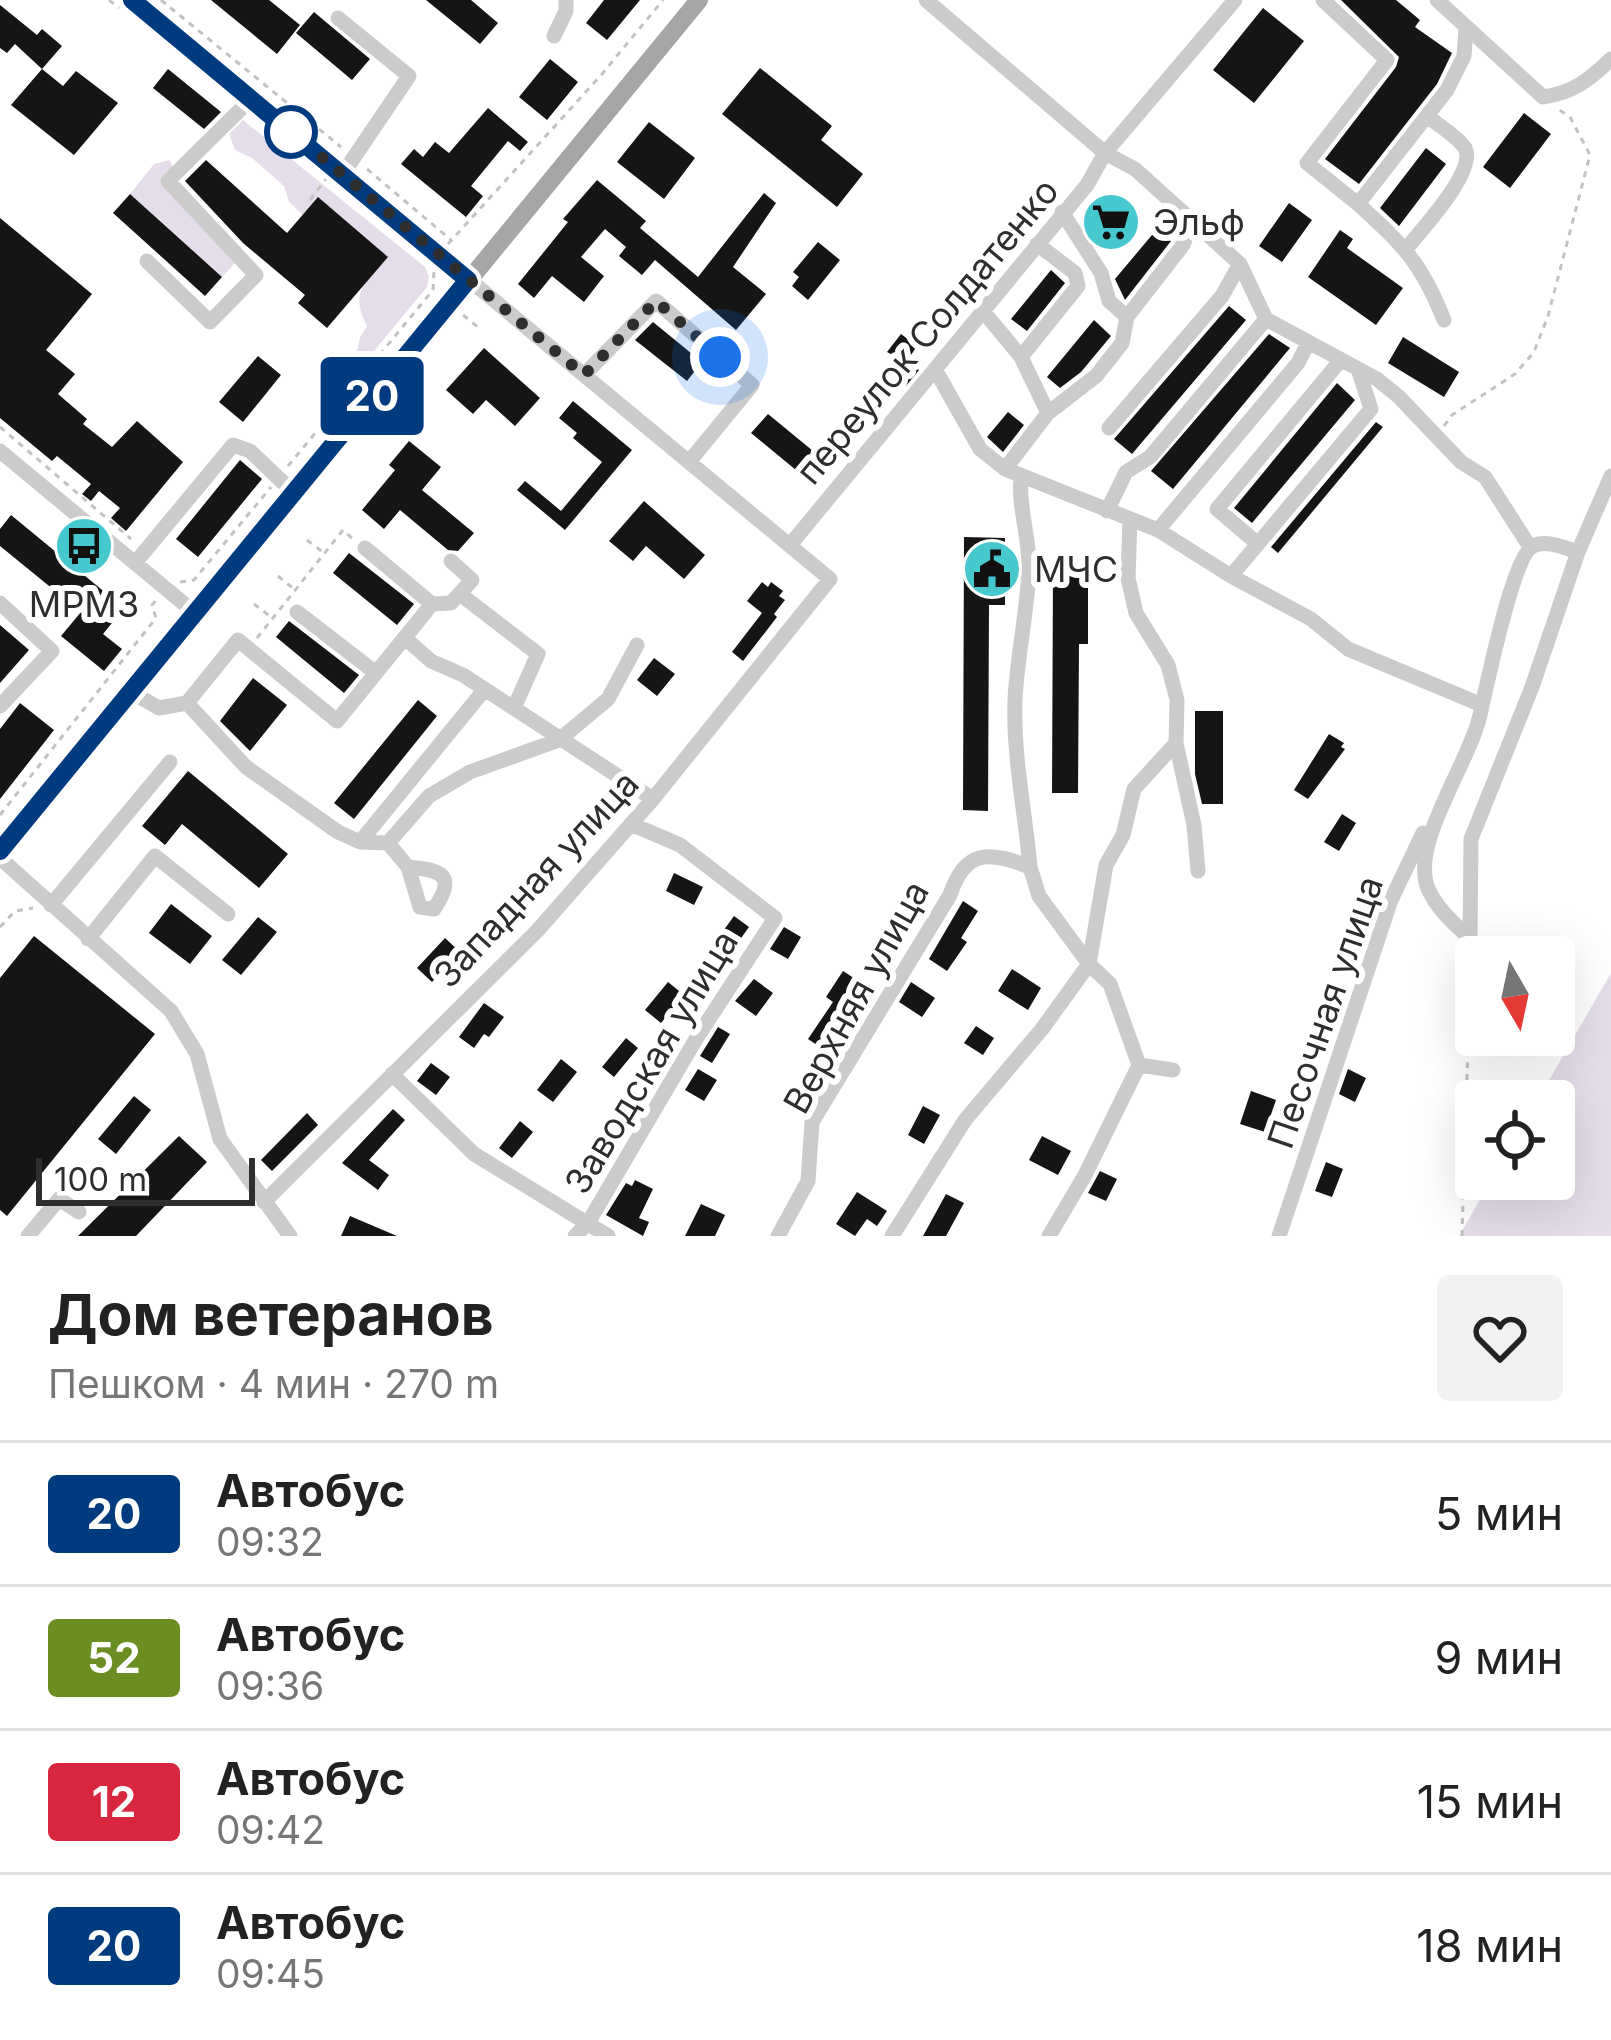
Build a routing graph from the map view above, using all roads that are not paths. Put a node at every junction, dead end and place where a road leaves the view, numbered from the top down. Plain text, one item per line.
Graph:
1 (566, 0) edge
2 (699, 0) edge
3 (926, 0) edge
4 (1234, 0) edge
5 (1323, 0) edge
6 (1436, 0) edge
7 (140, 3) edge
8 (338, 18) dead end
9 (1466, 27) junction
10 (554, 36) dead end
11 (1611, 59) edge
12 (251, 99) junction
13 (1427, 116) junction
14 (1105, 153) junction
15 (335, 177) junction
16 (1358, 204) junction
17 (1062, 212) junction
18 (1193, 218) junction
19 (1037, 244) junction
20 (1407, 248) junction
21 (147, 261) dead end
22 (1240, 264) junction
23 (468, 280) junction
24 (983, 311) junction
25 (1127, 317) junction
26 (1266, 319) junction
27 (1444, 320) dead end
28 (1308, 343) junction
29 (1022, 357) junction
30 (1340, 361) junction
31 (1358, 369) junction
32 (936, 370) junction
33 (584, 375) junction
34 (1048, 413) junction
35 (1108, 428) dead end
36 (0, 451) edge
37 (689, 462) junction
38 (1005, 469) junction
39 (1611, 476) edge
40 (1021, 478) junction
41 (286, 485) junction
42 (1107, 511) junction
43 (1130, 519) junction
44 (1158, 530) junction
45 (1258, 544) junction
46 (790, 545) junction
47 (1530, 547) junction
48 (365, 548) road end
49 (1578, 552) junction
50 (140, 557) junction
51 (452, 561) dead end
52 (1231, 576) junction
53 (460, 594) junction
54 (0, 603) edge
55 (432, 604) junction
56 (194, 612) junction
57 (297, 612) dead end
58 (405, 638) junction
59 (637, 645) dead end
60 (376, 673) junction
61 (485, 689) junction
62 (131, 692) junction
63 (187, 703) junction
64 (1482, 705) junction
65 (0, 706) edge
66 (514, 708) junction
67 (559, 740) junction
68 (1176, 743) junction
69 (170, 762) dead end
70 (652, 799) junction
71 (1440, 815) junction
72 (631, 824) junction
73 (360, 842) junction
74 (388, 843) junction
75 (0, 855) edge
76 (408, 867) dead end
77 (1030, 867) junction
78 (1198, 872) dead end
79 (51, 905) junction
80 (228, 914) dead end
81 (88, 939) junction
82 (1089, 964) junction
83 (1139, 1065) junction
84 (1173, 1070) dead end
85 (392, 1074) junction
86 (264, 1202) junction
87 (79, 1212) dead end
88 (588, 1222) junction
89 (28, 1236) edge
90 (290, 1236) edge
91 (575, 1236) edge
92 (608, 1236) edge
93 (778, 1236) edge
94 (892, 1236) edge
95 (1049, 1236) edge
96 (1279, 1236) edge

1 - 10 street
2 - 23 main road
3 - 14 street
4 - 14 street, переулок Солдатенко
5 - 16 street
6 - 9 street
7 - 12 street
8 - 15 street
9 - 11 street
9 - 13 street
12 - 15 street
12 - 21 street
13 - 16 street
13 - 20 street
14 - 17 street, переулок Солдатенко
14 - 18 street
15 - 23 street
16 - 20 street
17 - 19 street, переулок Солдатенко
17 - 25 street
18 - 22 street
18 - 25 street
19 - 24 street, переулок Солдатенко
19 - 29 street
20 - 27 street
22 - 26 street
22 - 35 street
23 - 33 street
23 - 41 main road
24 - 29 street
24 - 32 street, переулок Солдатенко
25 - 34 street
26 - 28 street
26 - 42 street
28 - 30 street
28 - 44 street
29 - 34 street
30 - 31 street
30 - 45 street
31 - 45 street
31 - 47 street
32 - 38 street
32 - 46 street, переулок Солдатенко
33 - 37 street
33 - 37 street
34 - 38 street
36 - 50 street
37 - 46 street
38 - 40 street
39 - 49 street
40 - 42 street
40 - 77 street
41 - 50 street
41 - 56 main road
42 - 43 street
43 - 44 street
43 - 68 street
44 - 52 street
45 - 52 street
46 - 70 street, Западная улица
47 - 49 street
47 - 64 street
48 - 55 street
49 - 71 street
50 - 56 street
51 - 53 street
52 - 64 street
53 - 55 street
53 - 66 street
54 - 65 street
55 - 58 street
56 - 62 main road
57 - 60 street
58 - 60 street
58 - 61 street
59 - 67 street
60 - 63 street
61 - 66 street
61 - 73 street
62 - 63 street
62 - 75 main road
63 - 73 street
64 - 71 street
66 - 67 street
67 - 70 street
67 - 74 street
68 - 78 street
68 - 82 street
69 - 79 street
70 - 72 street, Западная улица
71 - 96 street, Песочная улица
72 - 85 street, Западная улица
72 - 88 street, Заводская улица
73 - 74 street
74 - 76 street
75 - 79 street
77 - 82 street
77 - 93 street, Верхняя улица
79 - 81 street
80 - 81 street
81 - 86 street
82 - 83 street
82 - 94 street
83 - 84 street
83 - 95 street
85 - 86 street, Западная улица
85 - 88 street
86 - 90 street
87 - 89 street
88 - 91 street, Заводская улица
88 - 92 street

